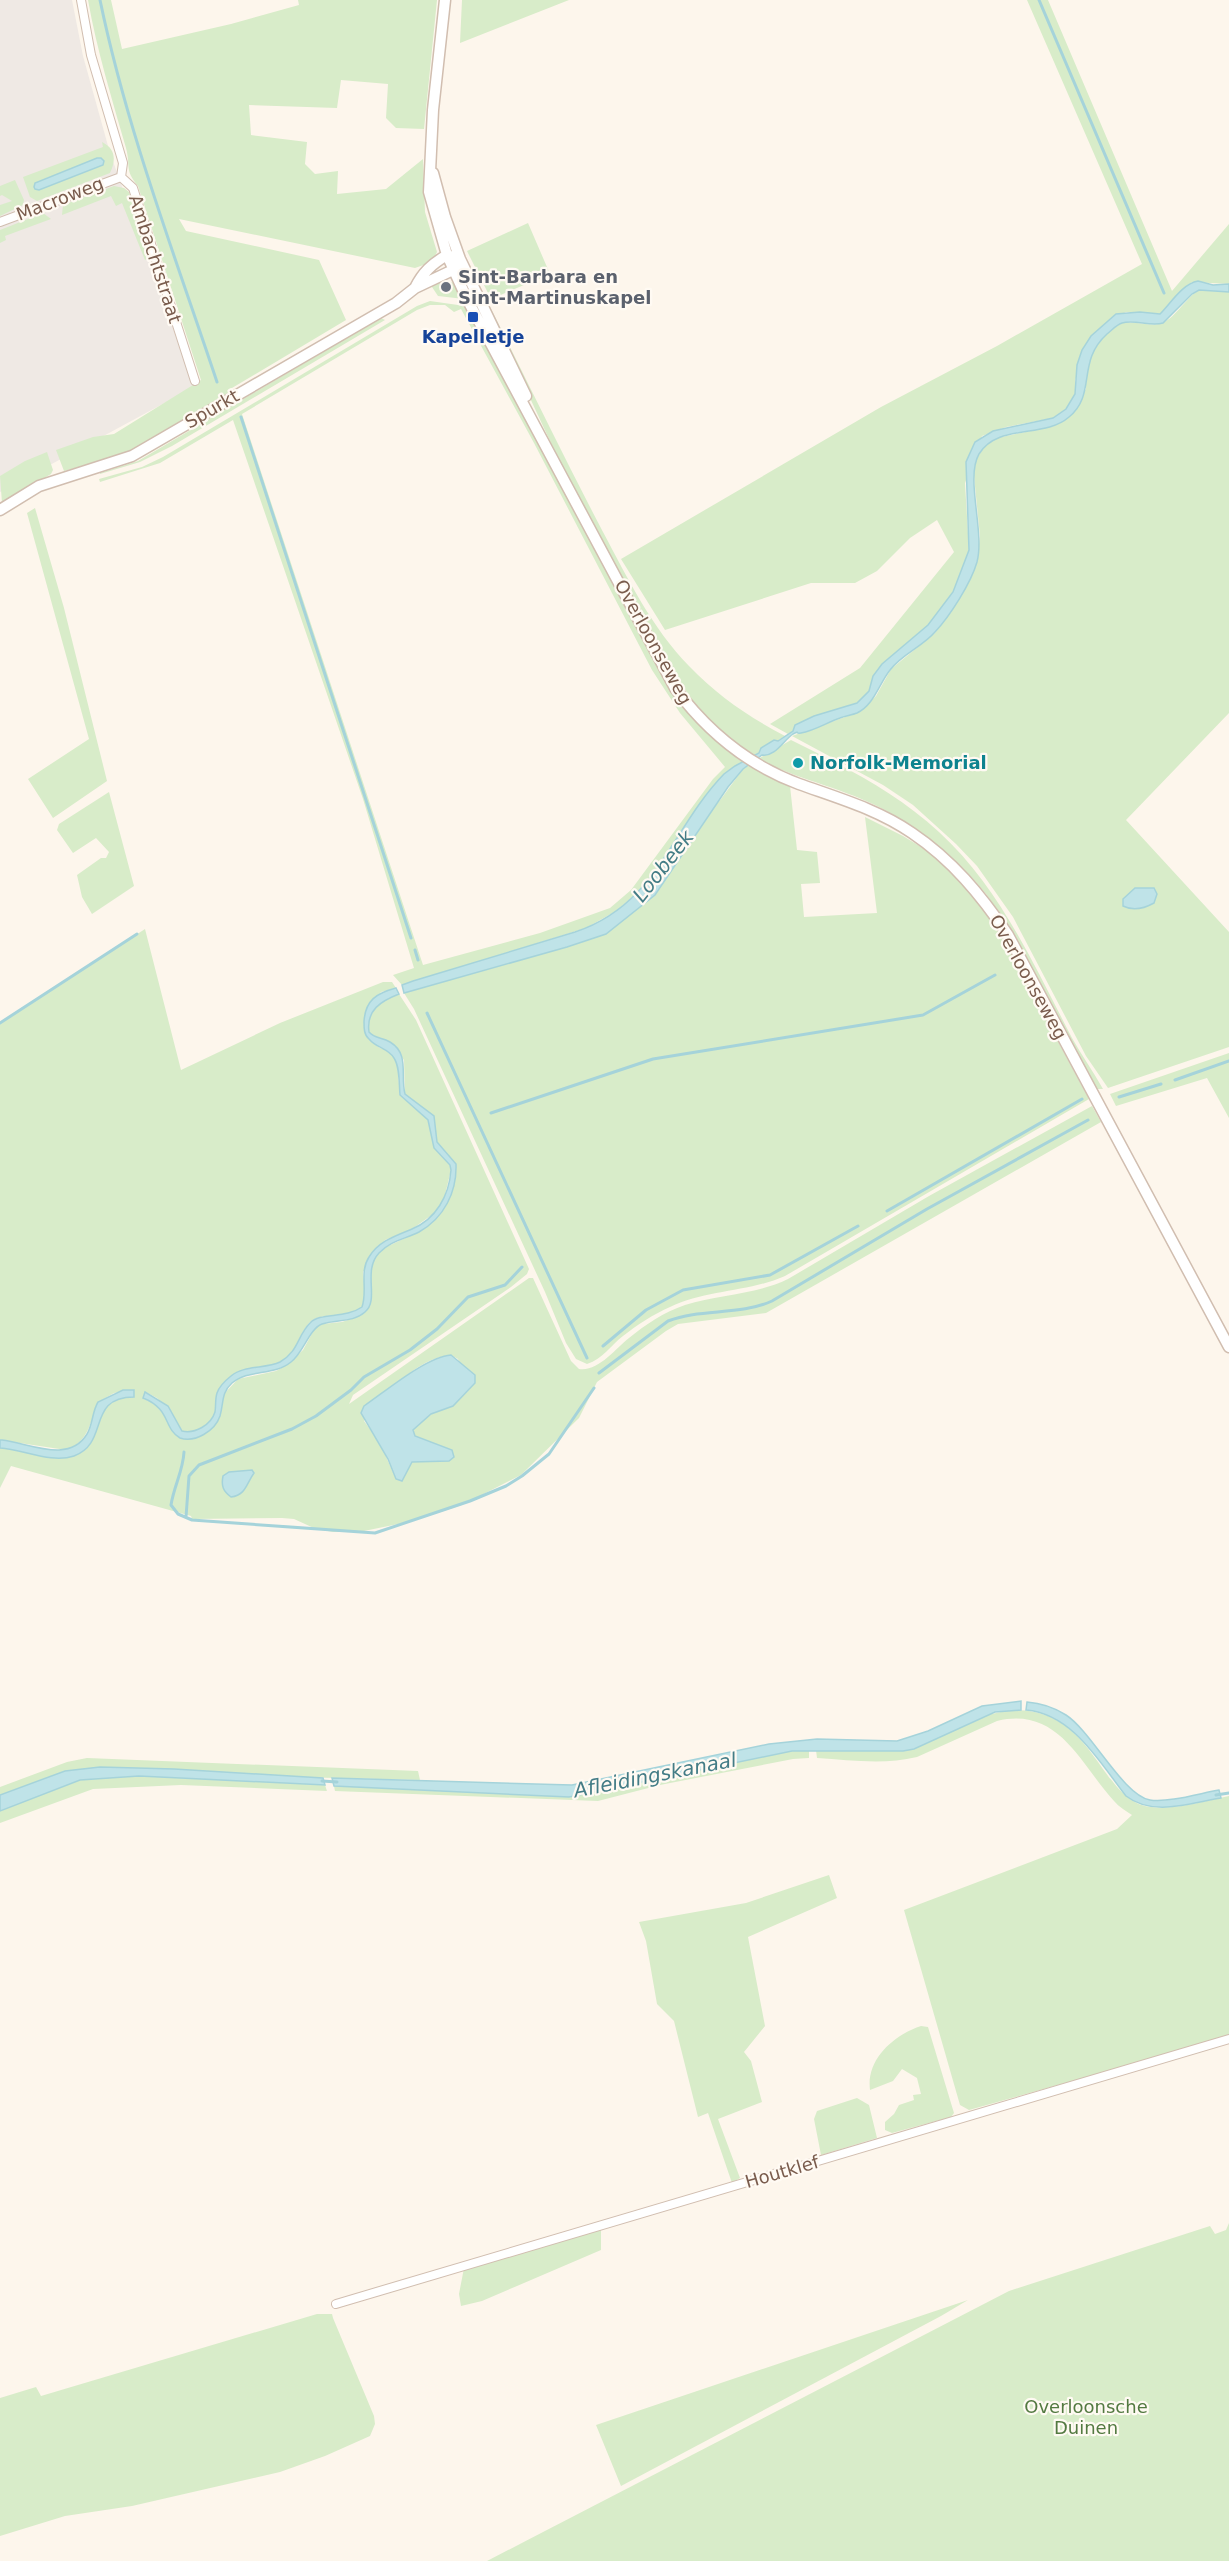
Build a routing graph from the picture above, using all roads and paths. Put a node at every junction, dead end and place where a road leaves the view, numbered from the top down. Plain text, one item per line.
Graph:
1 (81, 0) edge
2 (445, 0) edge
3 (431, 165) junction
4 (121, 177) junction
5 (0, 222) edge
6 (447, 255) junction
7 (460, 258) junction
8 (453, 270) junction
9 (415, 288) junction
10 (195, 381) dead end
11 (530, 414) junction
12 (0, 510) edge
13 (1229, 1347) edge
14 (1229, 2039) edge
15 (336, 2304) dead end

1 - 4 street, Ambachtstraat
2 - 3 street, Overloonseweg
3 - 6 street, Overloonseweg
3 - 7 street, Overloonseweg
4 - 5 street, Macroweg
4 - 10 street, Ambachtstraat
6 - 7 street
6 - 8 street, Overloonseweg
6 - 9 street, Spurkt
7 - 8 street
7 - 11 street, Overloonseweg
8 - 9 street, Spurkt
8 - 11 street, Overloonseweg
9 - 12 street, Spurkt
11 - 13 street, Overloonseweg
14 - 15 street, Houtklef

